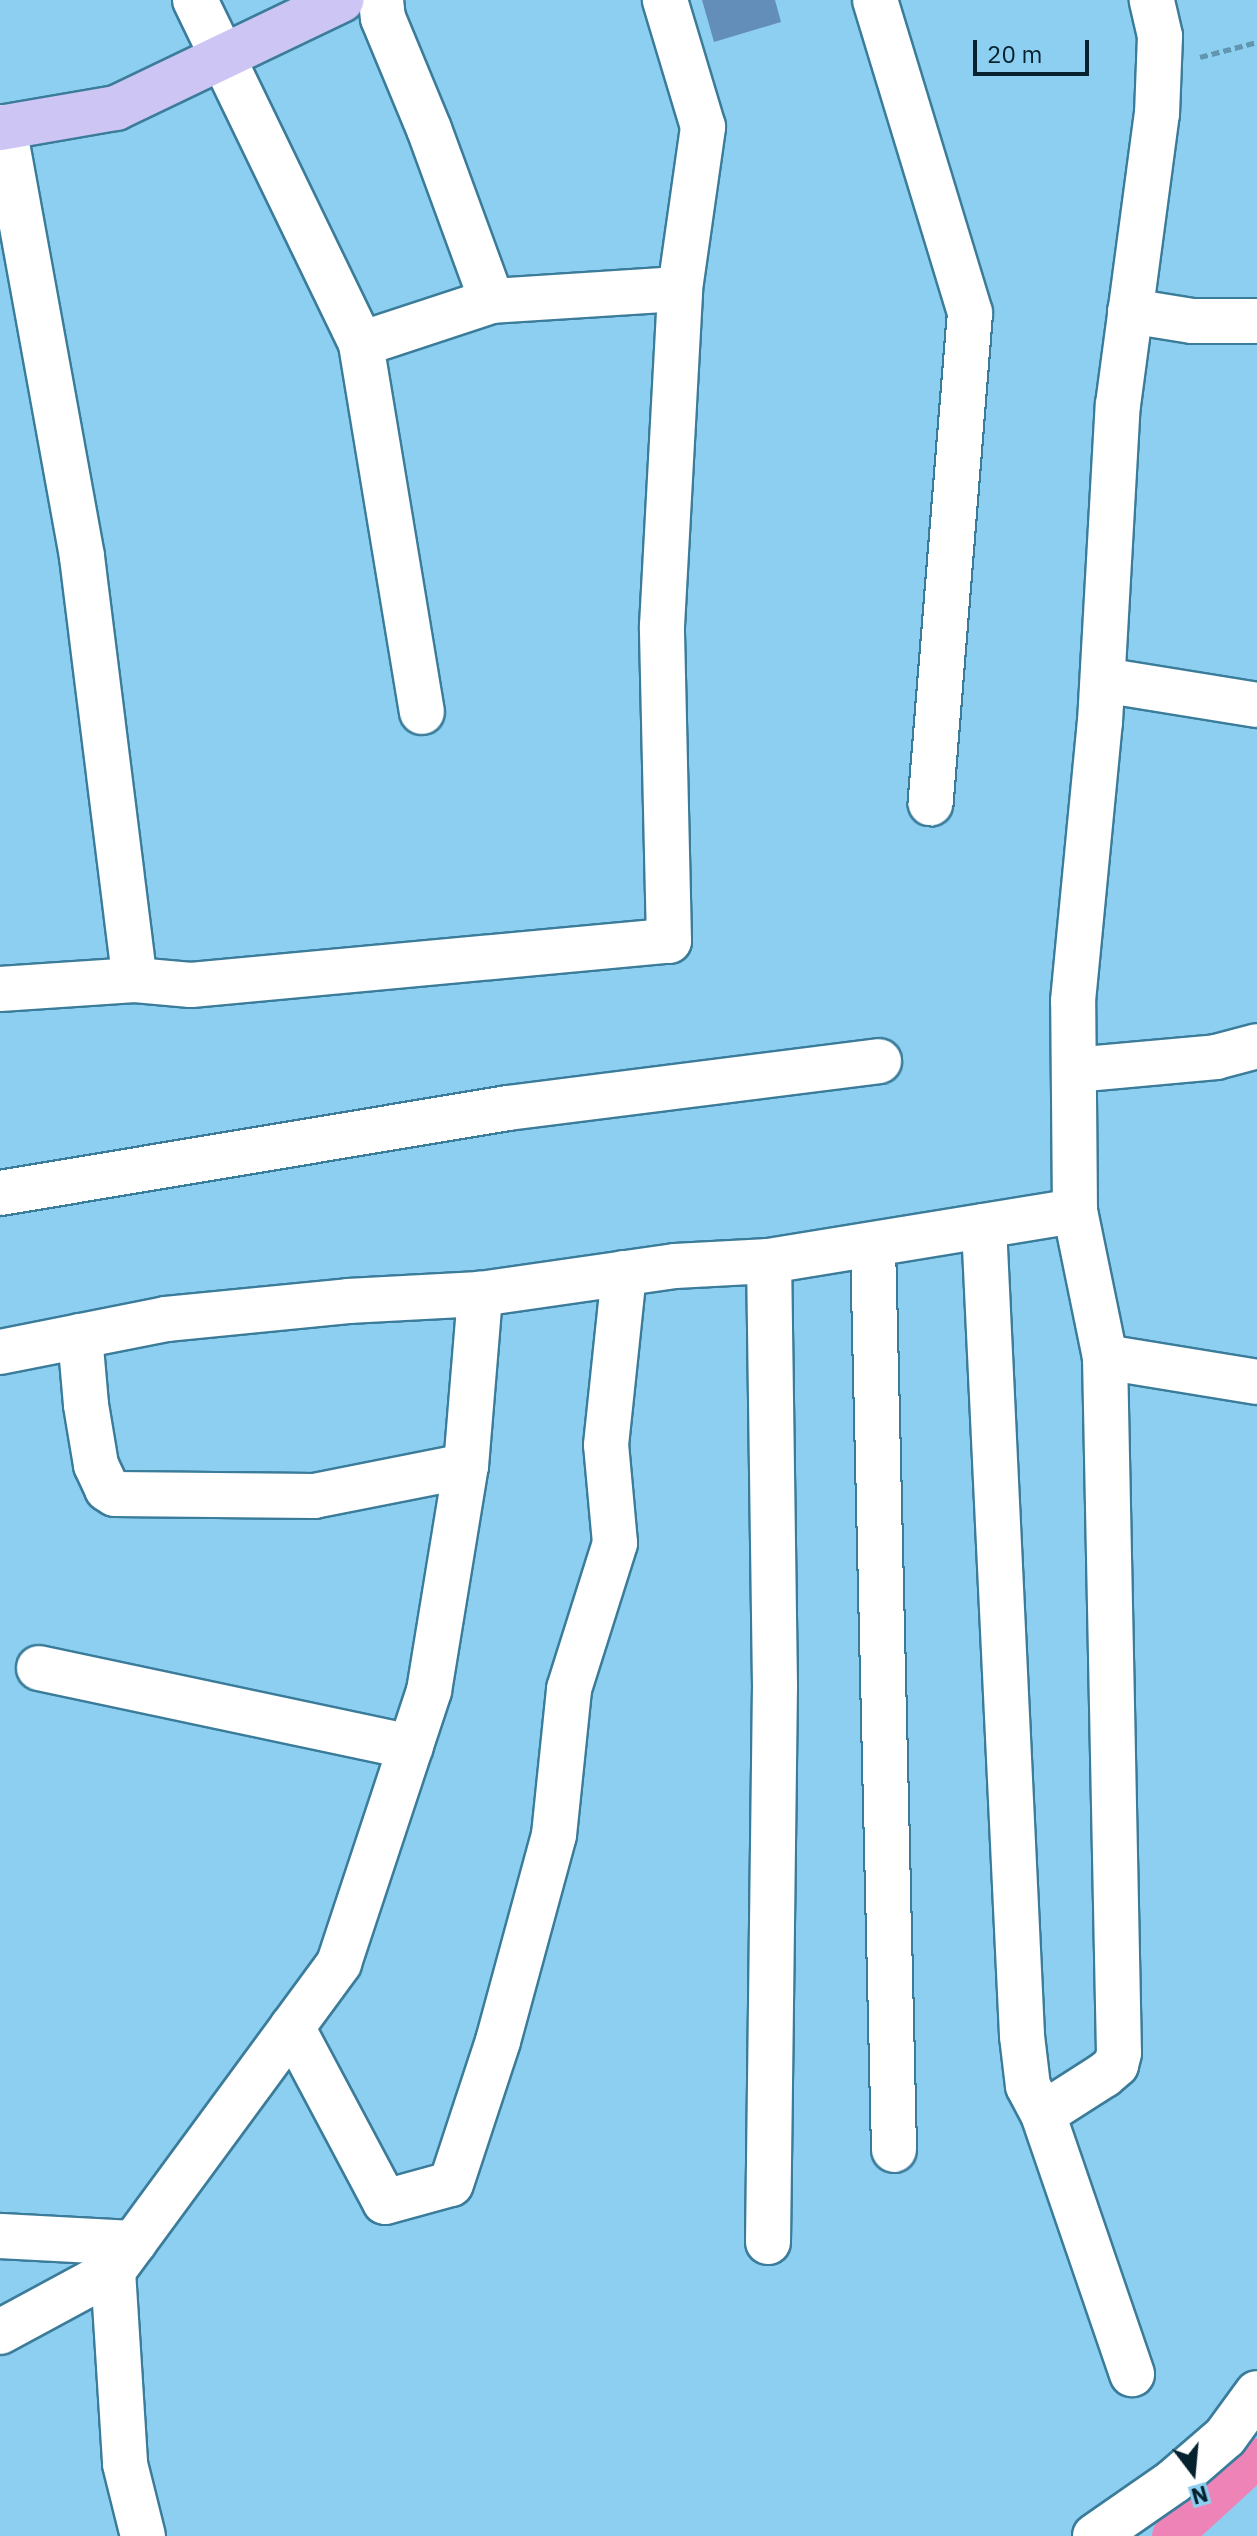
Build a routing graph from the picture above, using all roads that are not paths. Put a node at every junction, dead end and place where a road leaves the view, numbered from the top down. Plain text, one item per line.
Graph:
1 (195, 0) edge
2 (341, 0) edge
3 (381, 0) edge
4 (665, 0) edge
5 (875, 0) edge
6 (1152, 0) edge
7 (224, 57) junction
8 (2, 127) edge
9 (680, 289) junction
10 (492, 301) junction
11 (1130, 311) junction
12 (1257, 321) edge
13 (361, 344) junction
14 (1103, 680) junction
15 (1257, 705) edge
16 (422, 712) dead end
17 (931, 803) dead end
18 (135, 980) junction
19 (0, 989) edge
20 (1257, 1046) edge
21 (879, 1061) dead end
22 (1074, 1070) junction
23 (0, 1193) edge
24 (1075, 1211) junction
25 (984, 1226) junction
26 (873, 1245) junction
27 (769, 1261) junction
28 (624, 1273) junction
29 (480, 1294) junction
30 (80, 1336) junction
31 (0, 1352) edge
32 (1105, 1357) junction
33 (1257, 1382) edge
34 (466, 1466) junction
35 (39, 1668) dead end
36 (411, 1747) junction
37 (292, 2027) junction
38 (1043, 2114) junction
39 (894, 2150) dead end
40 (0, 2236) edge
41 (768, 2242) dead end
42 (123, 2257) junction
43 (0, 2332) edge
44 (1132, 2374) dead end
45 (1257, 2393) edge
46 (143, 2536) edge
47 (1095, 2536) edge

1 - 7 street
2 - 7 main road
3 - 10 street
4 - 9 street
5 - 17 street
6 - 11 street
7 - 8 main road
7 - 13 street
8 - 18 street
9 - 10 street
9 - 18 street
10 - 13 street
11 - 12 street
11 - 14 street
13 - 16 street
14 - 15 street
14 - 22 street
18 - 19 street
20 - 22 street
21 - 23 street
22 - 24 street
24 - 25 street
24 - 32 street
25 - 26 street
25 - 38 street
26 - 27 street
26 - 39 street
27 - 28 street
27 - 41 street
28 - 29 street
28 - 37 street
29 - 30 street
29 - 34 street
30 - 31 street
30 - 34 street
32 - 33 street
32 - 38 street
34 - 36 street
35 - 36 street
36 - 37 street
37 - 42 street
38 - 44 street
40 - 42 street
42 - 43 street
42 - 46 street
45 - 47 street

